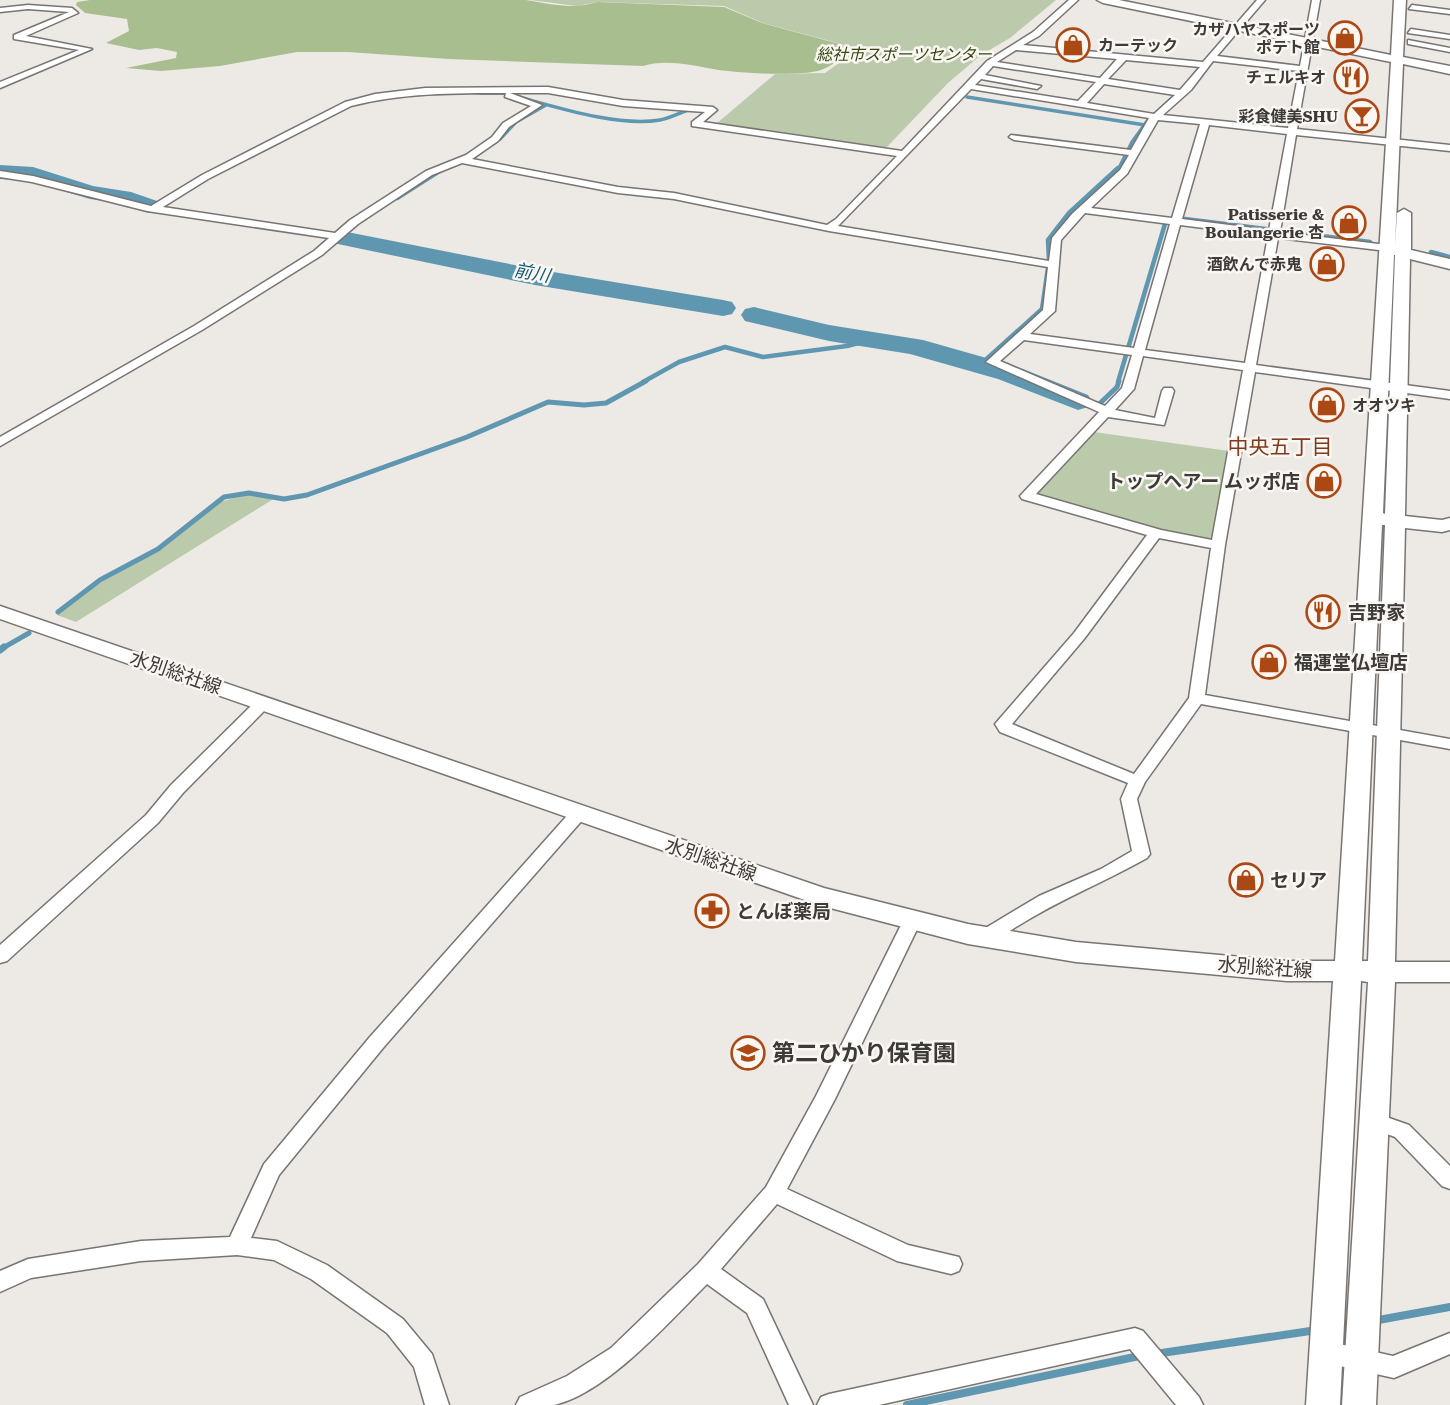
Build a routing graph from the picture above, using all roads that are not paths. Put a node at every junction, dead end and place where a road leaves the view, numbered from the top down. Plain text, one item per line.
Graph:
1 (1074, 0) edge
2 (1103, 0) edge
3 (1261, 0) edge
4 (1316, 0) edge
5 (1400, 0) edge
6 (1412, 3) edge
7 (0, 10) edge
8 (1450, 12) edge
9 (1238, 28) junction
10 (1411, 37) junction
11 (1450, 37) edge
12 (1309, 42) junction
13 (1014, 47) junction
14 (1450, 50) edge
15 (1124, 58) junction
16 (1404, 61) junction
17 (990, 63) junction
18 (1205, 63) junction
19 (1304, 69) junction
20 (1032, 70) junction
21 (1450, 70) edge
22 (980, 73) junction
23 (0, 78) edge
24 (11, 80) junction
25 (1102, 81) junction
26 (0, 85) edge
27 (968, 86) junction
28 (1037, 86) dead end
29 (1179, 93) junction
30 (503, 94) dead end
31 (1080, 105) junction
32 (1153, 116) junction
33 (1205, 122) junction
34 (1292, 131) junction
35 (1014, 137) dead end
36 (1400, 142) junction
37 (1450, 148) edge
38 (1129, 153) junction
39 (904, 154) junction
40 (461, 160) junction
41 (0, 173) edge
42 (153, 209) junction
43 (1082, 211) junction
44 (1176, 222) junction
45 (829, 228) junction
46 (1275, 232) junction
47 (335, 236) junction
48 (1395, 250) junction
49 (1051, 264) junction
50 (1450, 264) edge
51 (1021, 336) junction
52 (1132, 351) junction
53 (1251, 368) junction
54 (1380, 386) junction
55 (1399, 388) junction
56 (1168, 391) dead end
57 (1450, 395) edge
58 (1101, 408) junction
59 (0, 442) edge
60 (1384, 519) junction
61 (1450, 524) edge
62 (1156, 533) junction
63 (1218, 545) junction
64 (0, 612) edge
65 (1197, 698) junction
66 (263, 703) junction
67 (1361, 728) junction
68 (1389, 733) junction
69 (1450, 744) edge
70 (1137, 781) junction
71 (579, 813) junction
72 (912, 922) junction
73 (986, 937) junction
74 (0, 956) edge
75 (1346, 971) junction
76 (1382, 971) junction
77 (1450, 972) edge
78 (1375, 1121) junction
79 (1450, 1180) edge
80 (774, 1193) junction
81 (237, 1246) junction
82 (951, 1264) dead end
83 (706, 1271) junction
84 (0, 1282) edge
85 (1362, 1335) junction
86 (1327, 1337) junction
87 (1450, 1343) edge
88 (436, 1405) edge
89 (528, 1405) edge
90 (801, 1405) edge
91 (829, 1405) edge
92 (1191, 1405) edge
93 (1323, 1405) edge
94 (1359, 1405) edge

1 - 13 street
2 - 9 street
3 - 9 street
4 - 12 street
5 - 16 street
6 - 8 street
6 - 10 street
7 - 24 street
9 - 12 street
9 - 18 street
10 - 11 street
10 - 14 street
10 - 16 street
12 - 16 street
12 - 19 street
13 - 15 street
13 - 17 street
15 - 18 street
15 - 25 street
16 - 21 street
16 - 36 street
17 - 20 street
17 - 22 street
18 - 19 street
18 - 29 street
19 - 34 street
20 - 22 street
20 - 25 street
22 - 27 street
22 - 28 street
23 - 24 street
24 - 26 street
25 - 29 street
25 - 31 street
27 - 31 street
27 - 39 street
29 - 32 street
30 - 40 street
31 - 32 street
32 - 33 street
32 - 38 street
33 - 34 street
33 - 44 street
34 - 36 street
34 - 46 street
35 - 38 street
36 - 37 street
36 - 48 street
38 - 43 street
39 - 42 street
39 - 45 street
40 - 45 street
40 - 47 street
41 - 42 street
42 - 47 street
43 - 44 street
43 - 49 street
44 - 46 street
44 - 52 street
45 - 49 street
46 - 48 street
46 - 53 street
47 - 59 street
48 - 50 street
48 - 54 street
48 - 55 street
49 - 51 street
51 - 52 street
51 - 58 street
52 - 53 street
52 - 58 street
53 - 54 street
53 - 63 street
54 - 55 street
54 - 60 street
55 - 57 street
55 - 60 street
56 - 58 street
58 - 62 street
60 - 61 street
60 - 67 street
60 - 68 street
62 - 63 street
62 - 70 street
63 - 65 street
64 - 66 street, 水別総社線
65 - 67 street
65 - 70 street
66 - 71 street, 水別総社線
66 - 74 street
67 - 68 street
67 - 75 street
68 - 69 street
68 - 76 street
70 - 73 street
71 - 72 street, 水別総社線
71 - 81 street
72 - 73 street, 水別総社線
72 - 80 street
73 - 75 street, 水別総社線
75 - 76 street, 水別総社線
75 - 86 street
76 - 77 street, 水別総社線
76 - 78 street
78 - 79 street
78 - 85 street
80 - 82 street
80 - 83 street
81 - 84 street
81 - 88 street
83 - 89 street
83 - 90 street
85 - 86 street
85 - 87 street
85 - 94 street
86 - 93 street
91 - 92 street

